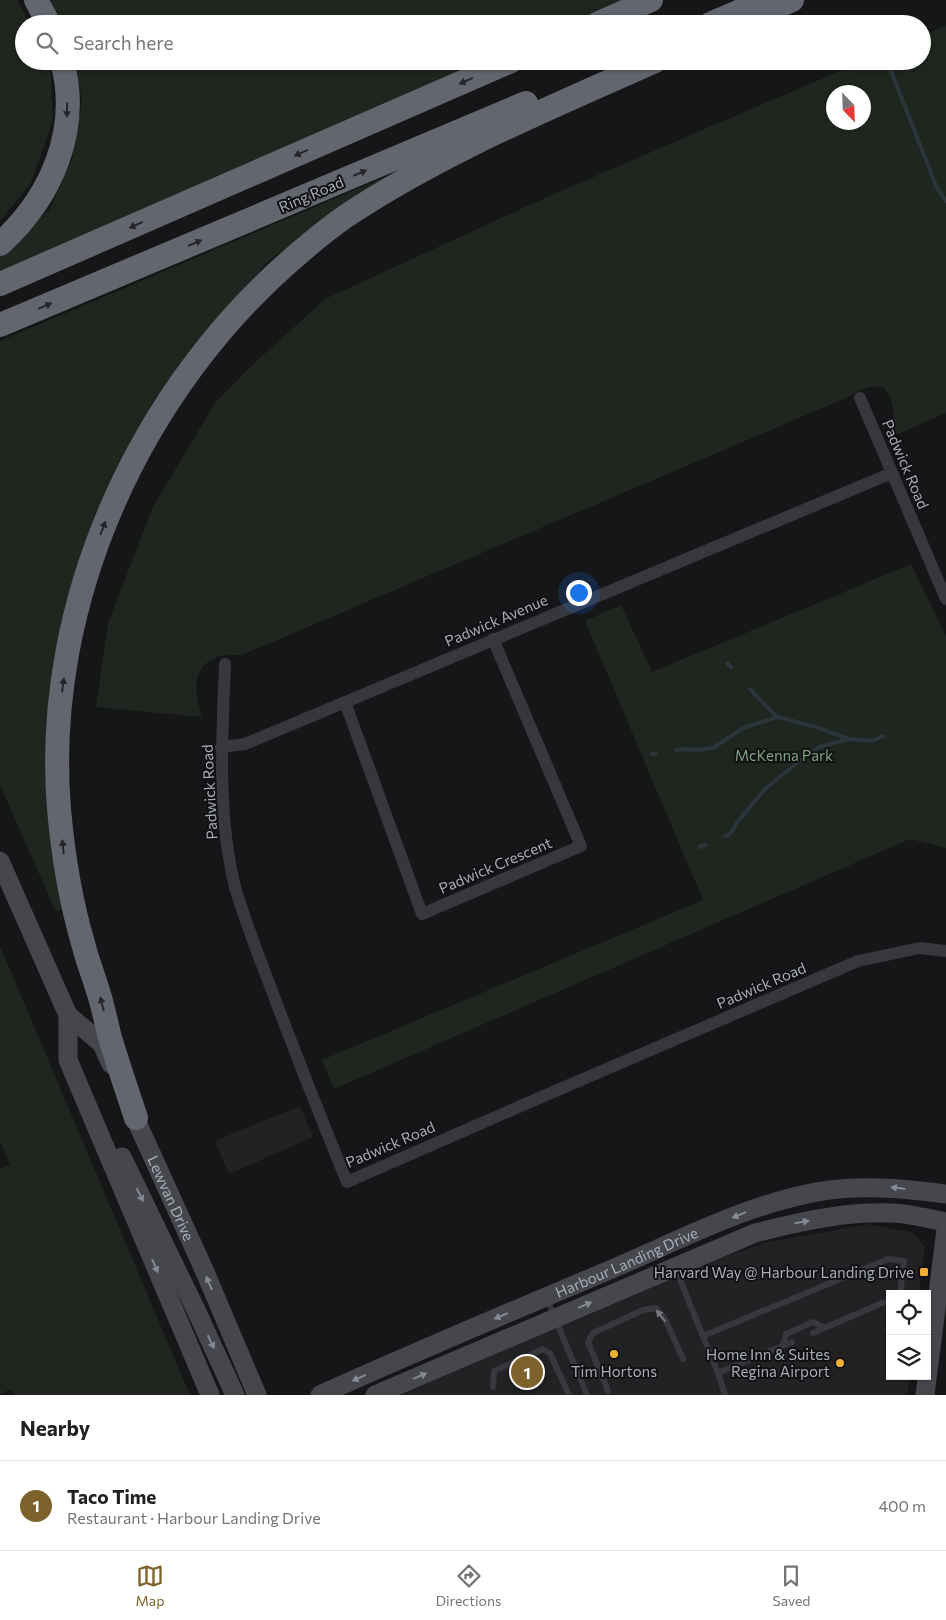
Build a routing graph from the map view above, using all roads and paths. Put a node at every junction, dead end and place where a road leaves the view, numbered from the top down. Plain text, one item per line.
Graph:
1 (36, 0) edge
2 (651, 0) edge
3 (766, 0) edge
4 (792, 0) edge
5 (44, 15) edge
6 (617, 15) edge
7 (731, 15) edge
8 (759, 15) edge
9 (64, 70) edge
10 (490, 70) edge
11 (601, 70) edge
12 (635, 70) edge
13 (0, 244) edge
14 (0, 284) edge
15 (0, 325) edge
16 (860, 398) dead end
17 (892, 473) junction
18 (946, 599) edge
19 (493, 639) junction
20 (225, 664) dead end
21 (345, 702) junction
22 (222, 747) junction
23 (0, 861) edge
24 (946, 951) edge
25 (68, 1015) junction
26 (68, 1060) junction
27 (136, 1118) junction
28 (946, 1194) edge
29 (946, 1222) edge
30 (946, 1230) edge
31 (674, 1267) junction
32 (900, 1290) edge
33 (546, 1297) junction
34 (886, 1302) edge
35 (555, 1318) junction
36 (825, 1328) junction
37 (813, 1333) dead end
38 (703, 1336) junction
39 (792, 1342) dead end
40 (783, 1346) junction
41 (683, 1359) dead end
42 (718, 1373) junction
43 (493, 1387) dead end
44 (608, 1391) dead end
45 (210, 1395) edge
46 (235, 1395) edge
47 (257, 1395) edge
48 (320, 1395) edge
49 (375, 1395) edge
50 (569, 1395) edge
51 (587, 1395) edge
52 (725, 1395) edge
53 (925, 1395) edge

1 - 5 highway
2 - 6 highway
3 - 7 highway
4 - 8 highway
9 -> 13 highway
10 -> 14 highway
15 -> 11 highway, Ring Road
27 -> 12 highway
16 - 17 street, Padwick Road
17 - 18 street, Padwick Road
17 - 19 street, Padwick Avenue
19 - 21 street, Padwick Avenue
19 - 21 street, Padwick Crescent
20 - 22 street, Padwick Road
21 - 22 street, Padwick Avenue
22 - 24 street, Padwick Road
23 - 25 street, Lewvan Drive
25 - 26 street, Lewvan Drive
25 - 27 street, Lewvan Drive
26 -> 45 street, Lewvan Drive
26 -> 46 street
47 -> 27 street, Lewvan Drive
28 -> 33 street, Harbour Landing Drive
31 -> 29 street, Harbour Landing Drive
30 - 53 street
35 -> 31 street, Harbour Landing Drive
31 - 38 lane
32 - 38 lane
33 - 35 lane
33 -> 48 street, Harbour Landing Drive
34 - 36 lane
49 -> 35 street, Harbour Landing Drive
35 - 51 lane
36 - 37 lane
36 - 40 lane
38 - 42 lane
39 - 40 lane
40 - 42 lane
41 -> 44 lane
42 - 52 lane
43 - 50 lane

